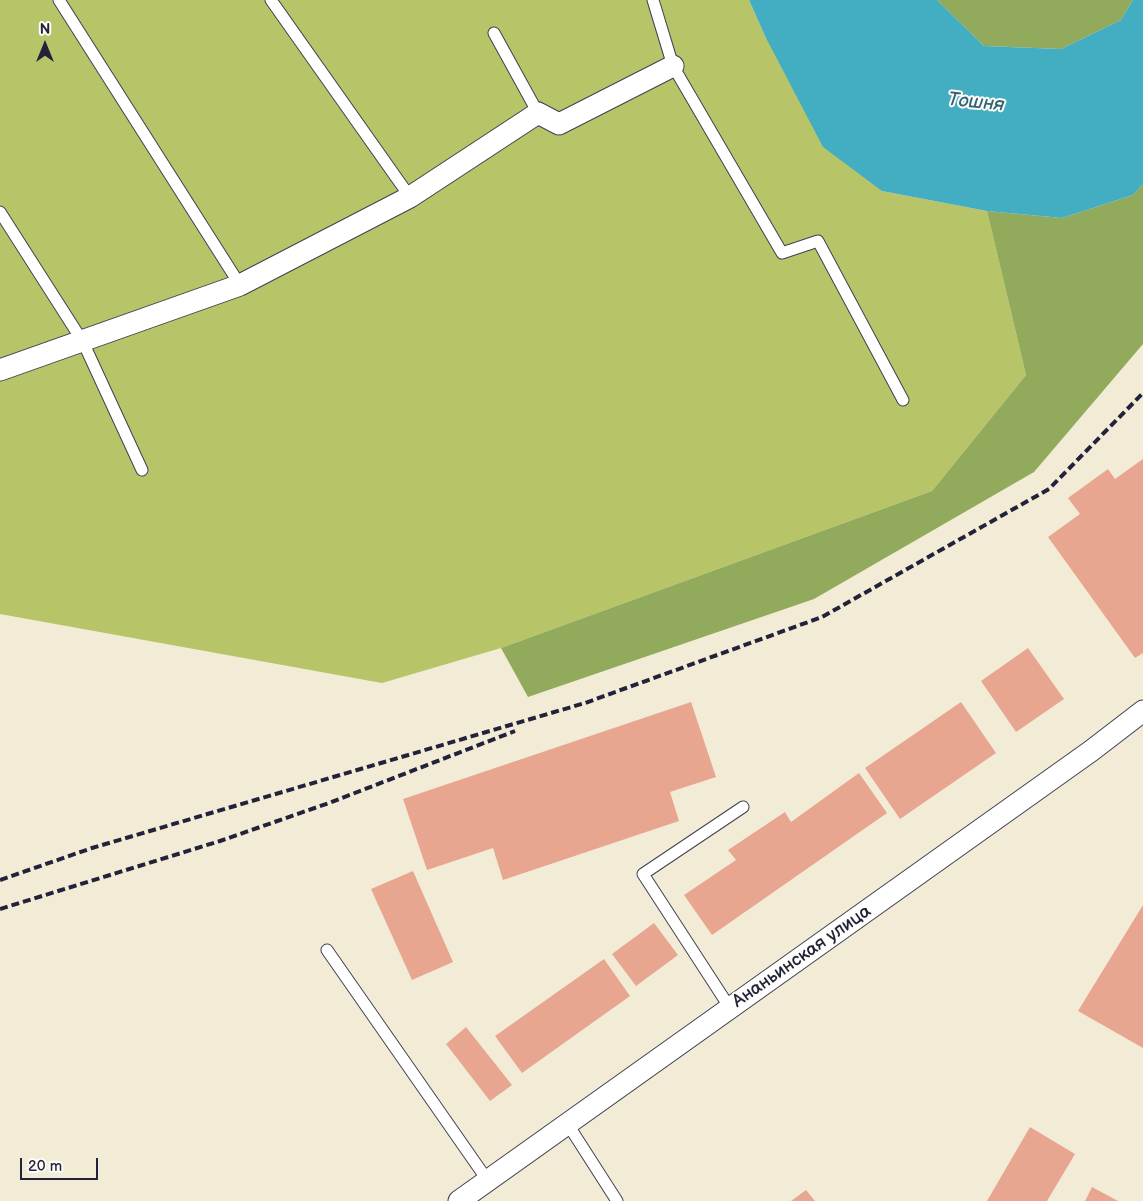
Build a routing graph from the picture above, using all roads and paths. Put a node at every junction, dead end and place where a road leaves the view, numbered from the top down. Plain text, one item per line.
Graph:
1 (59, 0) edge
2 (271, 0) edge
3 (652, 0) edge
4 (494, 33) dead end
5 (673, 66) junction
6 (538, 113) junction
7 (410, 197) junction
8 (0, 212) edge
9 (240, 285) junction
10 (83, 342) junction
11 (0, 370) edge
12 (903, 400) dead end
13 (142, 470) dead end
14 (1143, 711) edge
15 (743, 807) dead end
16 (327, 950) dead end
17 (730, 1008) junction
18 (567, 1124) junction
19 (488, 1181) junction
20 (459, 1201) edge
21 (617, 1201) edge

1 - 9 lane
2 - 7 lane
3 - 5 lane
4 - 6 lane
5 - 6 street
5 - 12 lane
6 - 7 street
7 - 9 street
8 - 10 lane
9 - 10 street
10 - 11 street
10 - 13 lane
14 - 17 street, Ананьинская улица
15 - 17 lane
16 - 19 lane
17 - 18 street, Ананьинская улица
18 - 19 street, Ананьинская улица
18 - 21 lane
19 - 20 street, Ананьинская улица

